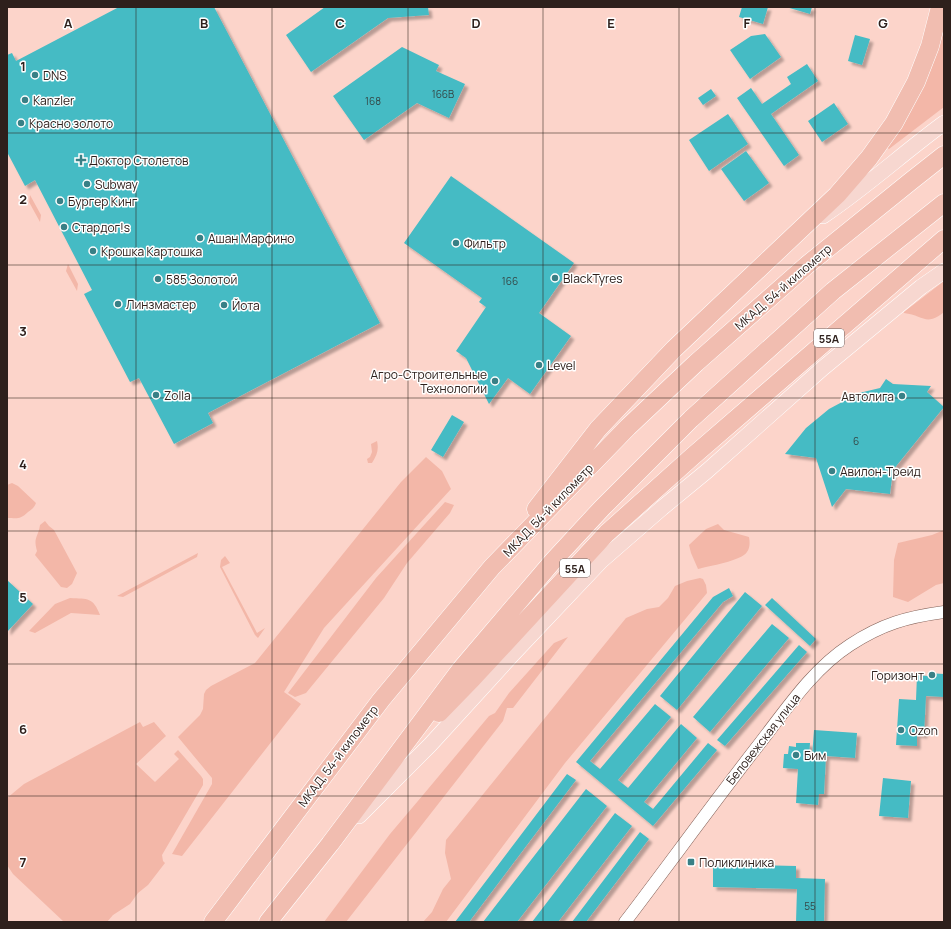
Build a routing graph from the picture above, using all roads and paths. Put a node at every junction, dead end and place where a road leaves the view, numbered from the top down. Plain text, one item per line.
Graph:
1 (940, 7) edge
2 (944, 123) edge
3 (944, 156) edge
4 (944, 202) edge
5 (795, 234) junction
6 (944, 239) edge
7 (944, 244) edge
8 (927, 255) junction
9 (944, 271) edge
10 (492, 567) junction
11 (944, 612) edge
12 (393, 758) junction
13 (330, 844) junction
14 (213, 922) edge
15 (268, 922) edge
16 (625, 922) edge

1 - 5 highway
2 - 5 main road
3 - 10 highway, МКАД, 54-й километр
4 - 12 highway
5 - 10 highway
6 - 8 highway, 55А
7 - 8 main road
8 - 12 highway, 55А
9 - 13 main road
10 - 14 highway, МКАД, 54-й километр
11 - 16 street, Беловежская улица
12 - 13 highway
13 - 15 highway

